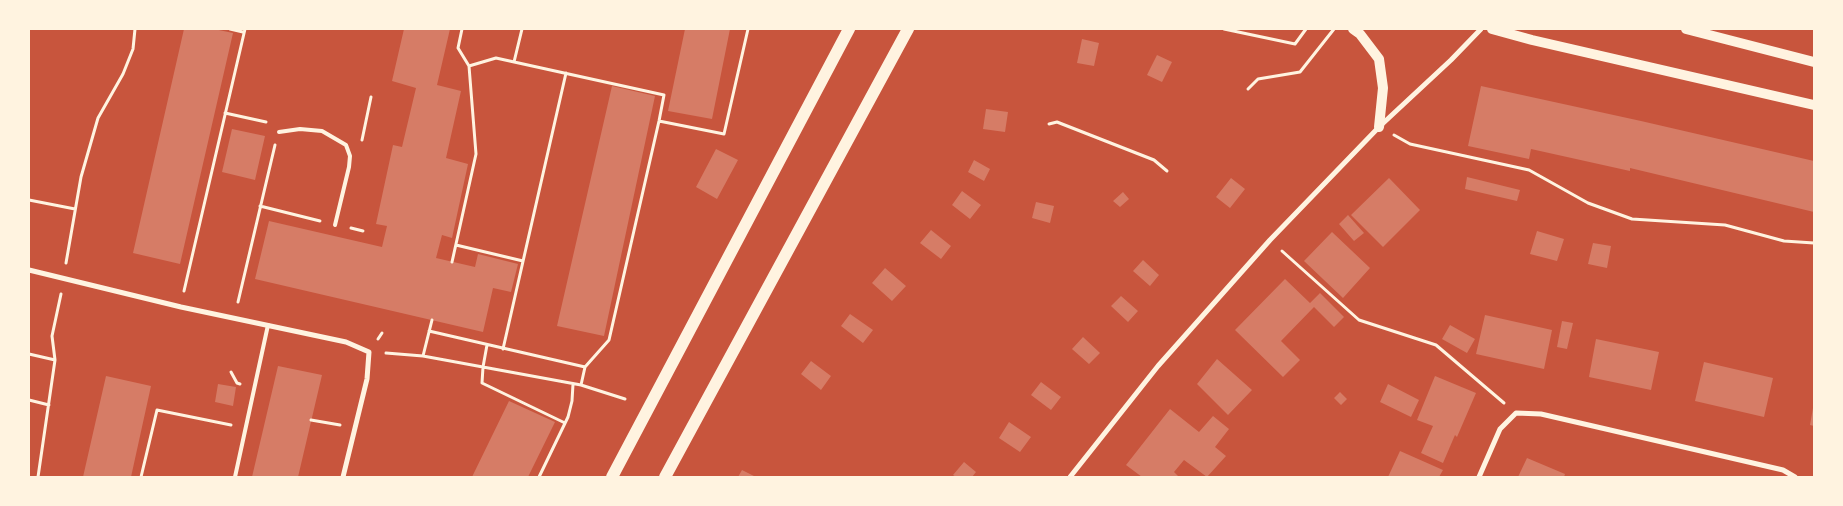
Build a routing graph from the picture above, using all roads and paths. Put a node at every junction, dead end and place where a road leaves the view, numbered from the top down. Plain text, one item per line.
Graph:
1 (135, 29) edge
2 (230, 29) edge
3 (462, 29) edge
4 (522, 29) edge
5 (748, 29) edge
6 (849, 29) edge
7 (908, 29) edge
8 (1224, 29) edge
9 (1306, 29) edge
10 (1334, 29) edge
11 (1353, 29) edge
12 (1481, 29) edge
13 (1492, 29) edge
14 (1686, 29) edge
15 (244, 30) edge
16 (514, 62) junction
17 (1814, 62) edge
18 (469, 66) junction
19 (566, 73) junction
20 (1248, 89) dead end
21 (1814, 105) edge
22 (225, 113) junction
23 (659, 121) junction
24 (1049, 124) dead end
25 (1380, 127) junction
26 (278, 132) junction
27 (1167, 171) dead end
28 (29, 200) edge
29 (260, 206) junction
30 (75, 210) junction
31 (335, 225) junction
32 (363, 232) dead end
33 (1270, 240) junction
34 (1814, 243) edge
35 (456, 245) junction
36 (523, 261) junction
37 (452, 262) dead end
38 (29, 270) edge
39 (64, 278) junction
40 (181, 306) junction
41 (234, 317) junction
42 (432, 320) dead end
43 (268, 325) junction
44 (429, 331) junction
45 (487, 345) junction
46 (503, 349) junction
47 (368, 352) junction
48 (29, 354) edge
49 (423, 356) junction
50 (55, 360) junction
51 (483, 367) junction
52 (585, 367) junction
53 (231, 372) dead end
54 (245, 384) dead end
55 (573, 384) junction
56 (581, 385) junction
57 (625, 399) dead end
58 (29, 400) edge
59 (49, 405) junction
60 (1516, 413) junction
61 (312, 420) dead end
62 (565, 424) junction
63 (236, 426) dead end
64 (356, 428) junction
65 (38, 477) edge
66 (141, 477) edge
67 (235, 477) edge
68 (343, 477) edge
69 (539, 477) edge
70 (612, 477) edge
71 (665, 477) edge
72 (1070, 477) edge
73 (1479, 477) edge
74 (1794, 477) edge

1 - 30 path
2 - 15 path
3 - 18 path
4 - 16 path
5 - 23 path
6 - 70 main road
7 - 71 main road
8 - 9 path
10 - 20 path
11 - 25 main road
12 - 25 street
13 - 21 main road
14 - 17 main road
15 - 22 path
16 - 18 path
16 - 19 path
18 - 35 path
19 - 23 path
19 - 36 path
22 - 26 path
22 - 40 path
23 - 52 path
24 - 27 path
25 - 33 street
25 - 34 path
26 - 29 path
26 - 31 lane
28 - 30 path
29 - 31 path
29 - 41 path
30 - 39 path
31 - 32 path
33 - 60 path
33 - 72 street
35 - 36 path
35 - 37 path
36 - 46 path
38 - 39 street
39 - 40 street
39 - 50 path
40 - 41 street
41 - 43 street
42 - 44 path
43 - 47 street
43 - 67 lane
44 - 45 path
44 - 49 path
45 - 46 path
45 - 51 path
46 - 52 path
47 - 49 path
47 - 64 street
48 - 50 path
49 - 51 path
50 - 59 path
51 - 55 path
51 - 62 path
52 - 56 path
53 - 54 path
55 - 56 path
55 - 62 path
56 - 57 path
58 - 59 path
59 - 65 path
60 - 73 street
60 - 74 street
61 - 64 path
62 - 69 path
63 - 66 path
64 - 68 street

